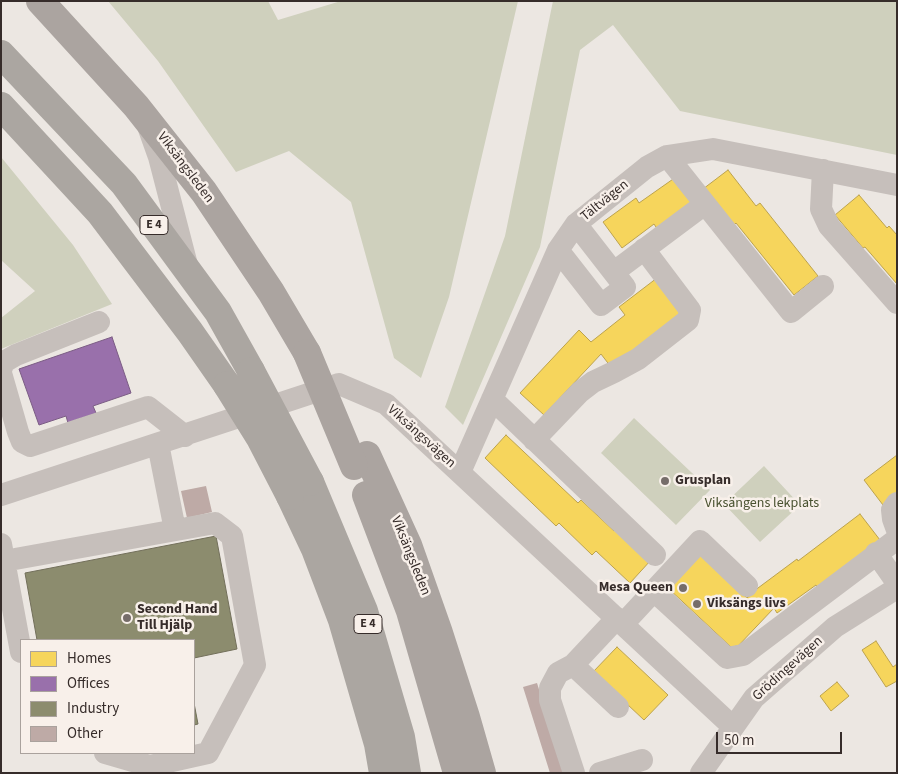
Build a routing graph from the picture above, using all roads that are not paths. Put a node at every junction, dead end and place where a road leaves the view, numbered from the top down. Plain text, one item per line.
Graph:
1 (40, 1) edge
2 (1, 54) edge
3 (4, 109) edge
4 (145, 118) junction
5 (668, 156) junction
6 (823, 170) junction
7 (897, 185) edge
8 (705, 204) junction
9 (576, 224) junction
10 (644, 249) junction
11 (558, 250) junction
12 (188, 270) junction
13 (614, 272) junction
14 (823, 286) dead end
15 (897, 303) edge
16 (99, 322) dead end
17 (1, 371) edge
18 (492, 399) junction
19 (184, 436) junction
20 (534, 440) junction
21 (158, 444) junction
22 (360, 461) junction
23 (460, 472) junction
24 (300, 489) junction
25 (1, 495) edge
26 (897, 503) edge
27 (176, 530) junction
28 (897, 530) edge
29 (897, 539) edge
30 (3, 552) edge
31 (876, 553) junction
32 (655, 555) dead end
33 (897, 583) edge
34 (747, 586) dead end
35 (897, 588) edge
36 (654, 591) junction
37 (621, 621) junction
38 (20, 646) edge
39 (573, 665) junction
40 (618, 707) dead end
41 (732, 726) junction
42 (108, 754) edge
43 (642, 760) dead end
44 (383, 773) edge
45 (407, 773) edge
46 (457, 773) edge
47 (482, 773) edge
48 (574, 773) edge
49 (600, 773) edge
50 (701, 773) edge

1 - 4 main road, Viksängsleden
2 - 12 highway, E 4
3 - 24 highway, E 4, bridge
4 - 12 street
4 - 22 main road, Viksängsleden, bridge
5 - 6 street, Tältvägen
5 - 8 street
5 - 9 street, Tältvägen
6 - 7 street, Tältvägen
6 - 15 street
8 - 10 street
8 - 14 street
9 - 11 street, Tältvägen
9 - 13 street
10 - 13 street
10 - 20 street
11 - 13 street
11 - 18 street, Tältvägen
12 - 24 highway, E 4, bridge
16 - 17 street
17 - 19 street
18 - 20 street
18 - 23 street, Tältvägen
19 - 21 street, Viksängsvägen
19 - 23 street, Viksängsvägen
20 - 32 street
21 - 25 street, Viksängsvägen
21 - 27 street
22 - 46 main road, Viksängsleden
22 - 47 main road, Viksängsleden
23 - 37 street, Viksängsvägen
24 - 44 highway, E 4
24 - 45 highway, E 4
26 - 28 street
27 - 30 street
27 - 42 street
29 - 31 street
30 - 38 street
31 - 33 street
31 - 36 street
34 - 36 street
35 - 41 street, Grödingevägen
36 - 37 street
37 - 39 street
37 - 41 street, Viksängsvägen
39 - 40 street
39 - 48 street
41 - 50 street, Grödingevägen
43 - 49 street

